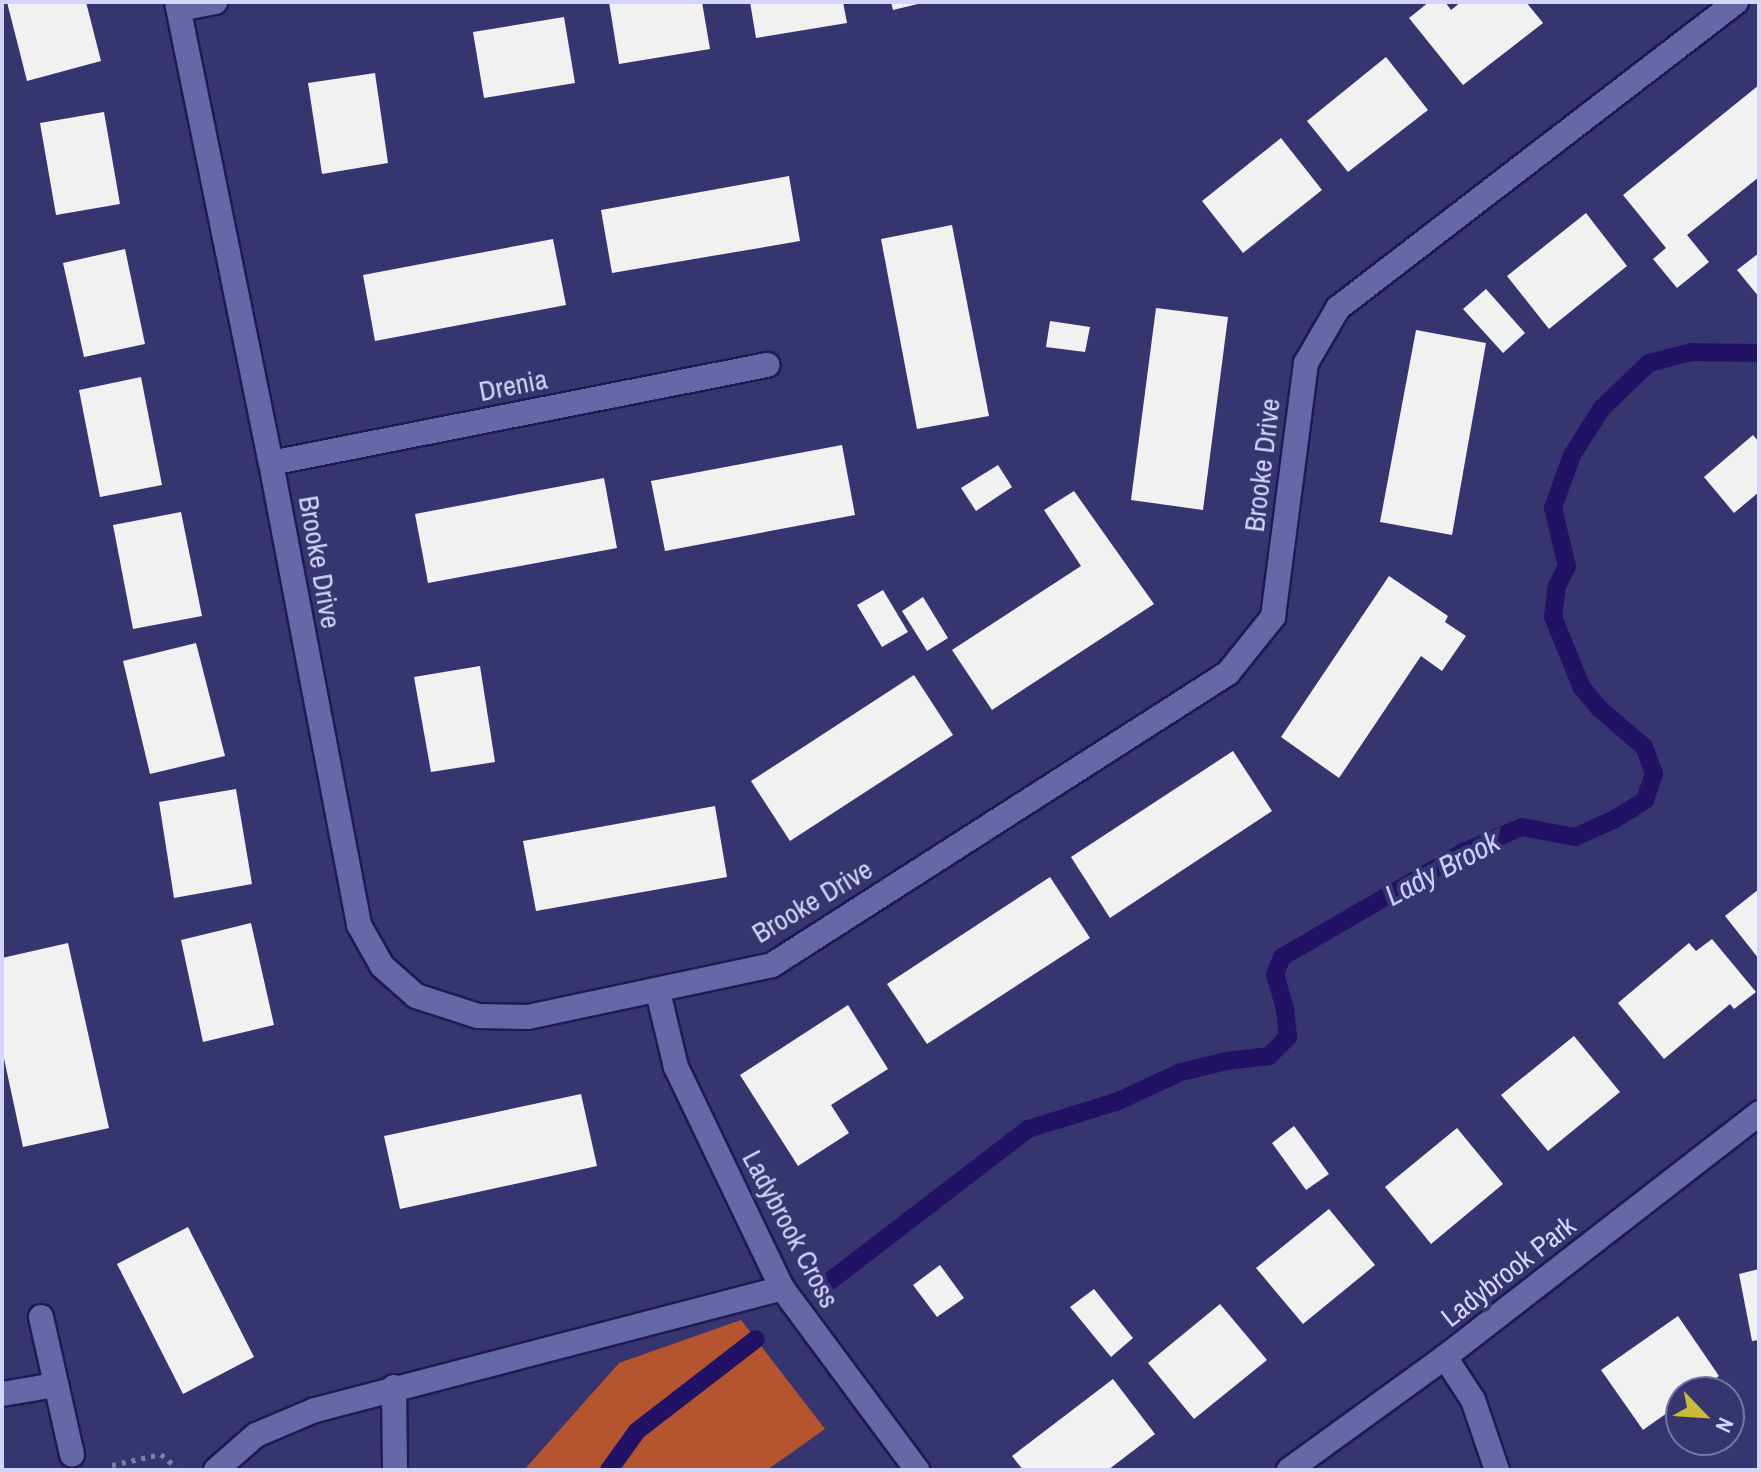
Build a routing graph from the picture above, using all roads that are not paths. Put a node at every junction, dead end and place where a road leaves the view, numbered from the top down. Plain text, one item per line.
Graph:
1 (215, 2) edge
2 (1736, 2) edge
3 (178, 6) edge
4 (767, 365) dead end
5 (271, 463) junction
6 (658, 992) junction
7 (1759, 1113) edge
8 (782, 1288) junction
9 (41, 1317) dead end
10 (1445, 1357) junction
11 (56, 1385) junction
12 (394, 1387) junction
13 (2, 1394) edge
14 (72, 1455) road end
15 (216, 1470) edge
16 (395, 1470) edge
17 (917, 1470) edge
18 (1289, 1470) edge
19 (1497, 1470) edge

1 - 3 street
2 - 6 street, Brooke Drive
3 - 5 street, Brooke Drive
4 - 5 street, Drenia
5 - 6 street, Brooke Drive
6 - 8 street, Ladybrook Cross
7 - 10 street, Ladybrook Park
8 - 12 street
8 - 17 street, Ladybrook Cross
9 - 11 street
10 - 18 street, Ladybrook Park
10 - 19 street
11 - 13 street
11 - 14 street
12 - 15 street
12 - 16 street

